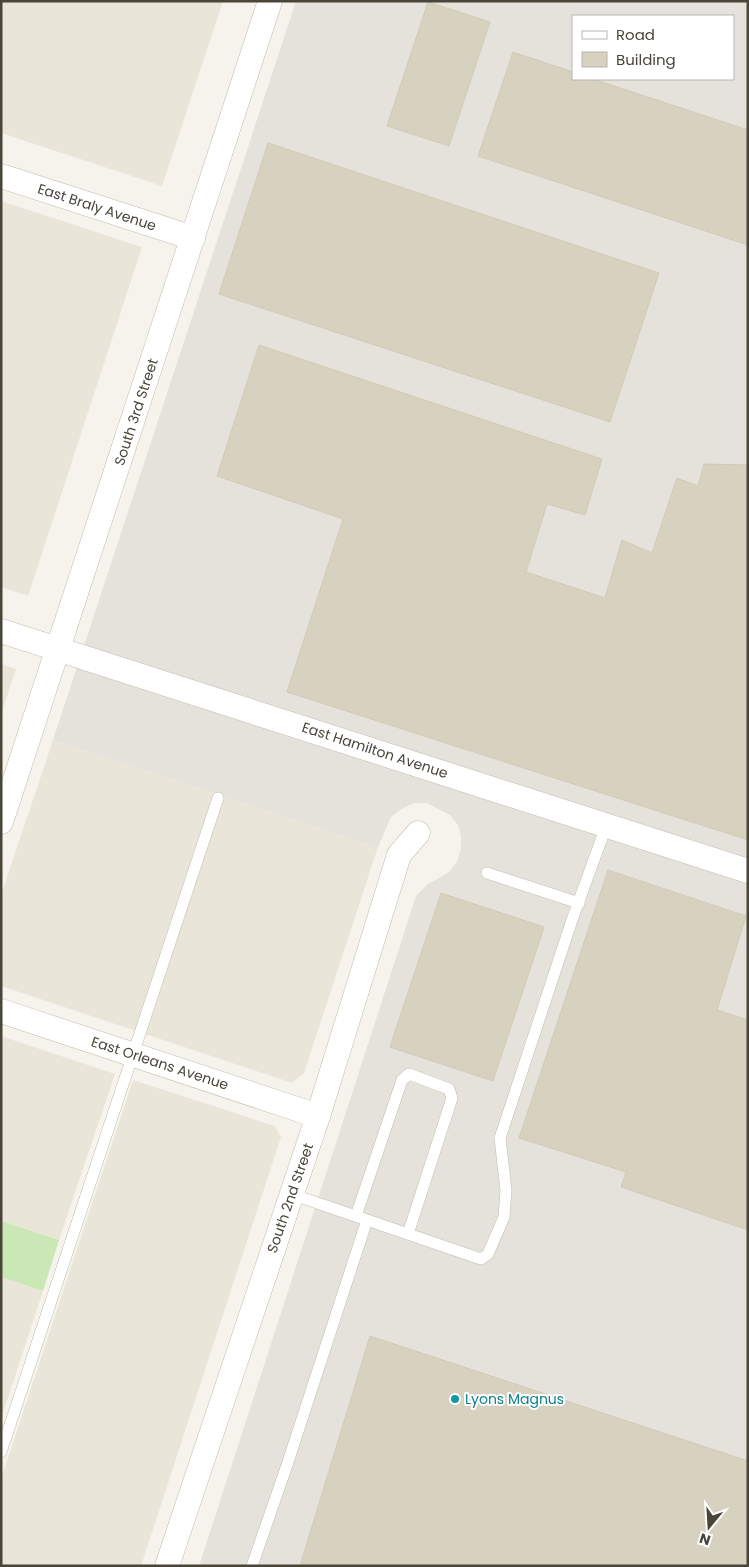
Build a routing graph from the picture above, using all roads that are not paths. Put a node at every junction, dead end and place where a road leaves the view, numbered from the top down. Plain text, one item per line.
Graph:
1 (270, 1) edge
2 (1, 176) edge
3 (193, 238) junction
4 (1, 631) edge
5 (58, 650) junction
6 (218, 798) dead end
7 (1, 822) edge
8 (607, 824) junction
9 (418, 833) dead end
10 (748, 871) edge
11 (487, 873) dead end
12 (579, 902) junction
13 (1, 1011) edge
14 (133, 1054) junction
15 (318, 1116) junction
16 (291, 1194) junction
17 (356, 1216) junction
18 (367, 1220) junction
19 (408, 1234) junction
20 (1, 1452) edge
21 (167, 1566) edge
22 (252, 1566) edge

1 - 3 street, South 3rd Street
2 - 3 street, East Braly Avenue
3 - 5 street, South 3rd Street
4 - 5 street, East Hamilton Avenue
5 - 7 street, South 3rd Street
5 - 8 street, East Hamilton Avenue
6 - 14 lane
8 - 10 street, East Hamilton Avenue
8 - 12 lane
9 - 15 street, South 2nd Street
11 - 12 lane
12 - 19 lane
13 - 14 street, East Orleans Avenue
14 - 15 street, East Orleans Avenue
14 - 20 lane
15 - 16 street, South 2nd Street
16 - 17 lane
16 - 21 street, South 2nd Street
17 - 18 lane
17 - 19 lane
18 - 19 lane
18 - 22 lane

